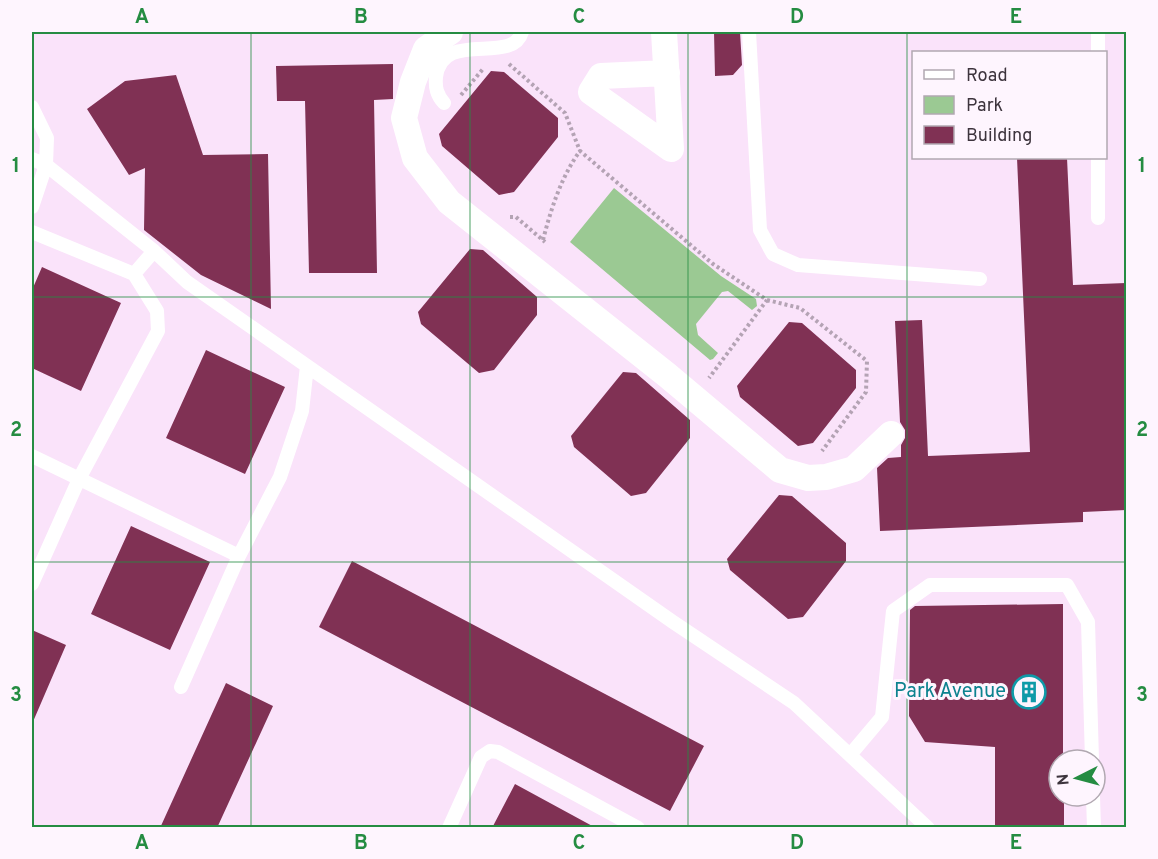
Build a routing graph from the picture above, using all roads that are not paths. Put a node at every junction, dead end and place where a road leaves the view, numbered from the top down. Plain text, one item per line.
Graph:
1 (450, 32) edge
2 (522, 32) edge
3 (664, 32) edge
4 (749, 32) edge
5 (1098, 32) edge
6 (1098, 51) edge
7 (667, 73) dead end
8 (450, 102) road end
9 (32, 107) edge
10 (32, 159) edge
11 (1098, 159) edge
12 (46, 165) junction
13 (32, 207) edge
14 (1098, 218) dead end
15 (32, 232) edge
16 (154, 251) junction
17 (134, 274) junction
18 (980, 279) dead end
19 (306, 366) junction
20 (891, 434) dead end
21 (32, 456) edge
22 (79, 479) junction
23 (239, 556) junction
24 (32, 584) edge
25 (181, 687) dead end
26 (1092, 748) edge
27 (850, 755) junction
28 (1093, 808) edge
29 (449, 828) edge
30 (638, 828) edge
31 (928, 828) edge
32 (1094, 828) edge

1 - 20 street
2 - 8 lane
3 - 7 street
4 - 18 lane
5 - 6 lane
9 - 12 lane
10 - 12 lane
11 - 14 lane
12 - 13 lane
12 - 16 lane
15 - 17 lane
16 - 17 lane
16 - 19 lane
17 - 22 lane
19 - 23 lane
19 - 27 lane
21 - 22 lane
22 - 23 lane
22 - 24 lane
23 - 25 lane
26 - 27 lane
27 - 31 lane
28 - 32 lane
29 - 30 lane

